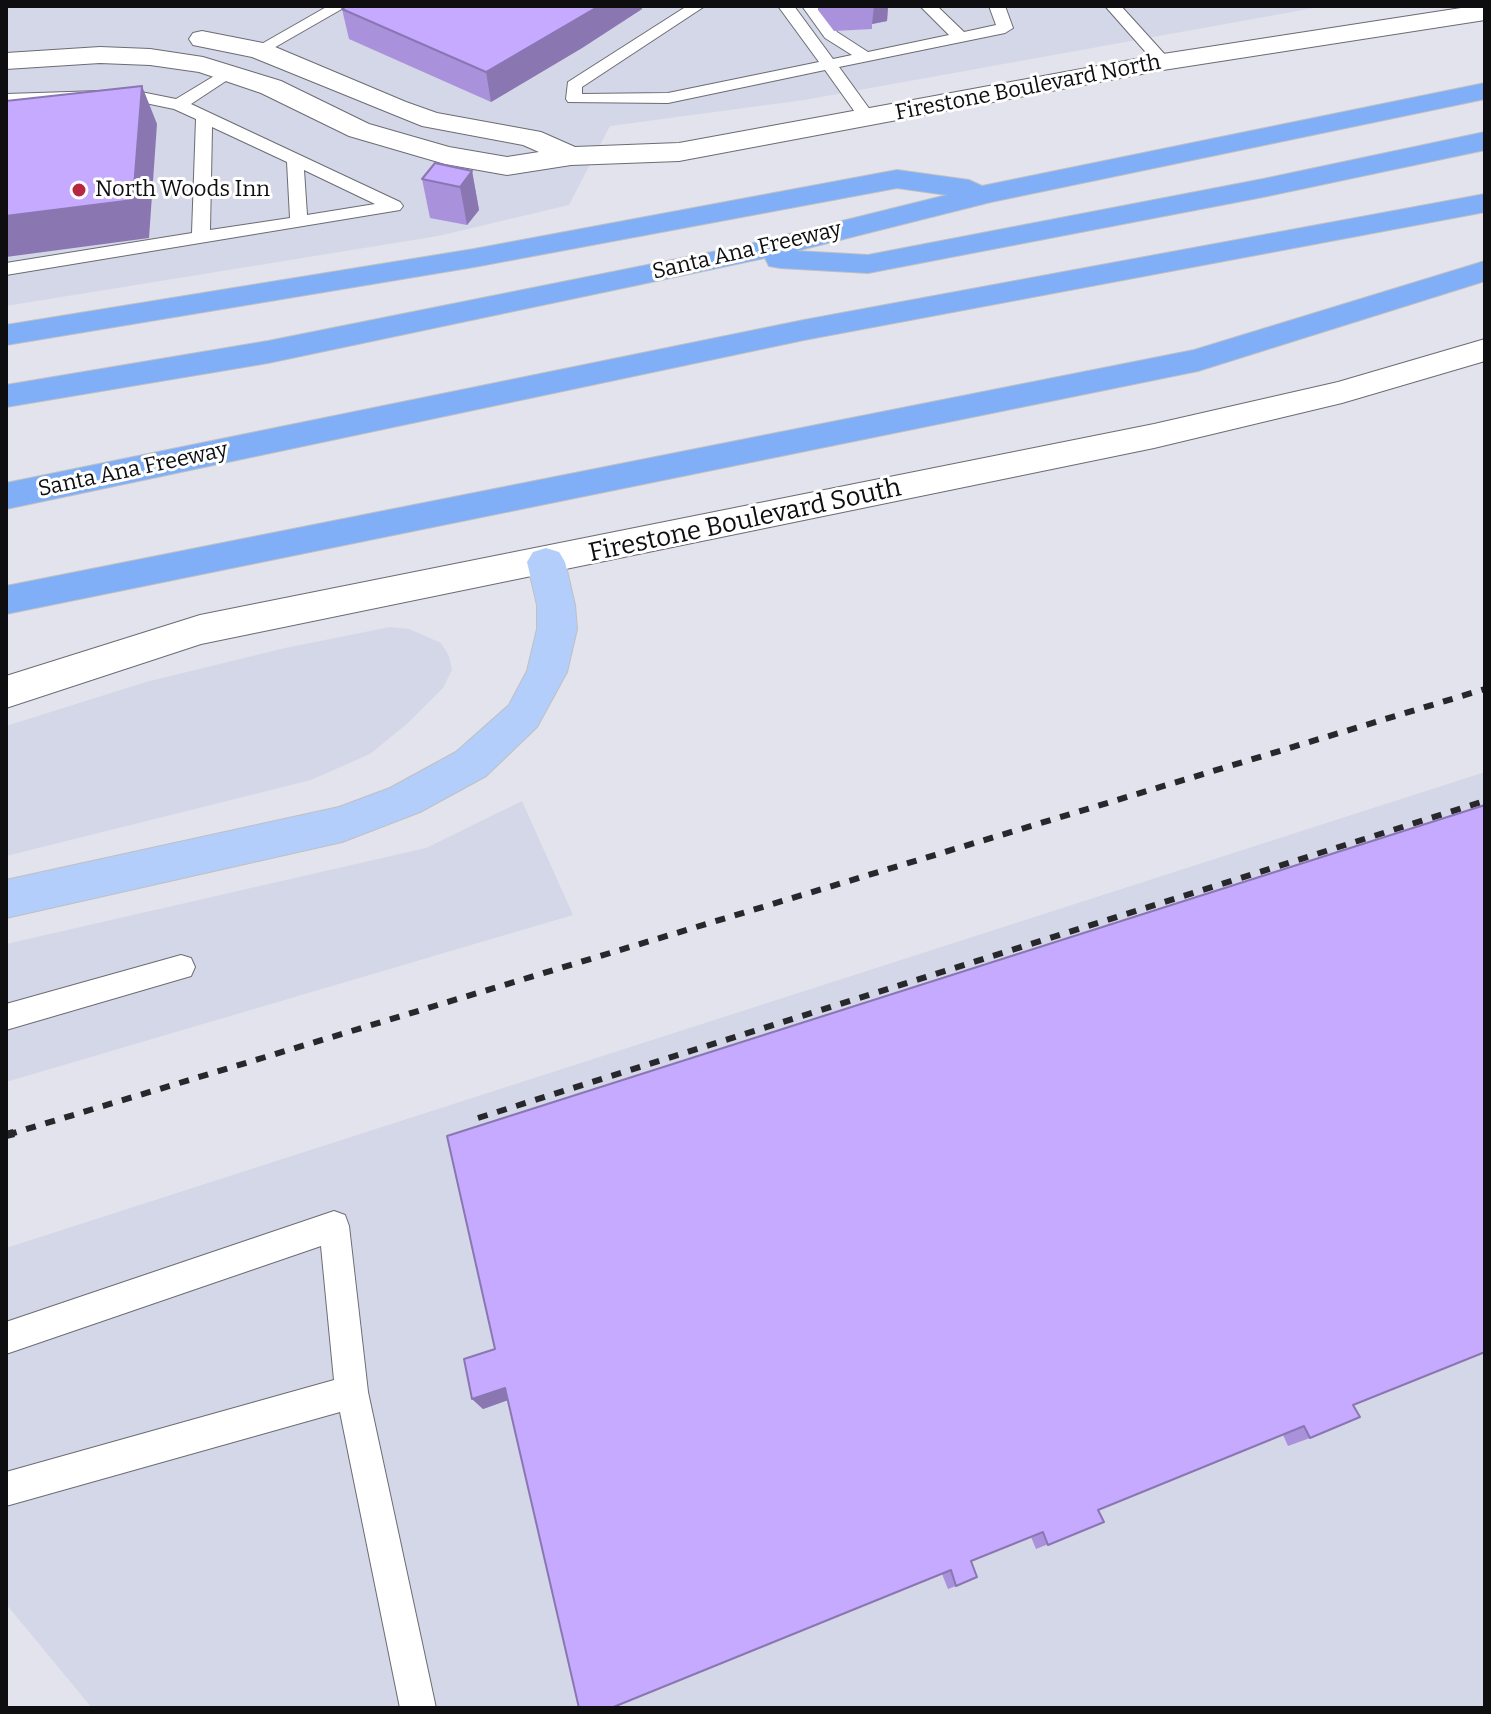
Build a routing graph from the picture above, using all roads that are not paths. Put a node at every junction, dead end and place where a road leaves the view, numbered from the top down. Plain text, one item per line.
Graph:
1 (339, 6) edge
2 (697, 6) edge
3 (786, 6) edge
4 (810, 6) edge
5 (928, 6) edge
6 (997, 6) edge
7 (1114, 6) edge
8 (1097, 7) edge
9 (1485, 12) edge
10 (133, 31) dead end
11 (182, 36) dead end
12 (960, 37) junction
13 (6, 38) edge
14 (259, 50) junction
15 (866, 57) junction
16 (6, 61) edge
17 (1163, 62) junction
18 (826, 65) junction
19 (229, 72) junction
20 (1485, 91) edge
21 (6, 99) edge
22 (179, 105) junction
23 (204, 117) junction
24 (868, 118) junction
25 (1485, 141) edge
26 (571, 156) junction
27 (295, 160) junction
28 (991, 193) junction
29 (1485, 203) edge
30 (299, 222) junction
31 (201, 238) junction
32 (737, 256) junction
33 (6, 269) edge
34 (1485, 271) edge
35 (6, 335) edge
36 (1485, 350) edge
37 (6, 396) edge
38 (6, 496) edge
39 (546, 562) junction
40 (6, 600) edge
41 (6, 692) edge
42 (6, 899) edge
43 (181, 967) dead end
44 (6, 1017) edge
45 (6, 1338) edge
46 (352, 1392) junction
47 (6, 1489) edge
48 (418, 1708) edge

1 - 14 lane
2 - 18 lane
3 - 18 lane
4 - 15 lane
5 - 12 lane
6 - 12 lane
7 - 8 lane
7 - 17 lane
9 - 17 street, Firestone Boulevard North
10 - 13 street
11 - 14 street, Firestone Boulevard North
12 - 15 lane
14 - 19 street
14 - 26 street, Firestone Boulevard North
15 - 18 lane
16 - 19 street, Firestone Boulevard North
17 - 24 street, Firestone Boulevard North
18 - 24 lane
19 - 22 lane
19 - 26 street, Firestone Boulevard North
20 - 28 highway, Santa Ana Freeway
21 - 22 lane
22 - 23 lane
23 - 27 lane
23 - 31 lane
24 - 26 street, Firestone Boulevard North
25 - 32 highway
27 - 30 lane
27 - 30 lane
28 - 32 highway, Santa Ana Freeway
28 - 35 highway
29 - 38 highway, Santa Ana Freeway
30 - 31 lane
31 - 33 lane
32 - 37 highway, Santa Ana Freeway
34 - 40 highway
36 - 39 street, Firestone Boulevard South
39 - 41 street, Firestone Boulevard South
39 - 42 main road
43 - 44 lane
45 - 46 lane
46 - 47 lane
46 - 48 lane

